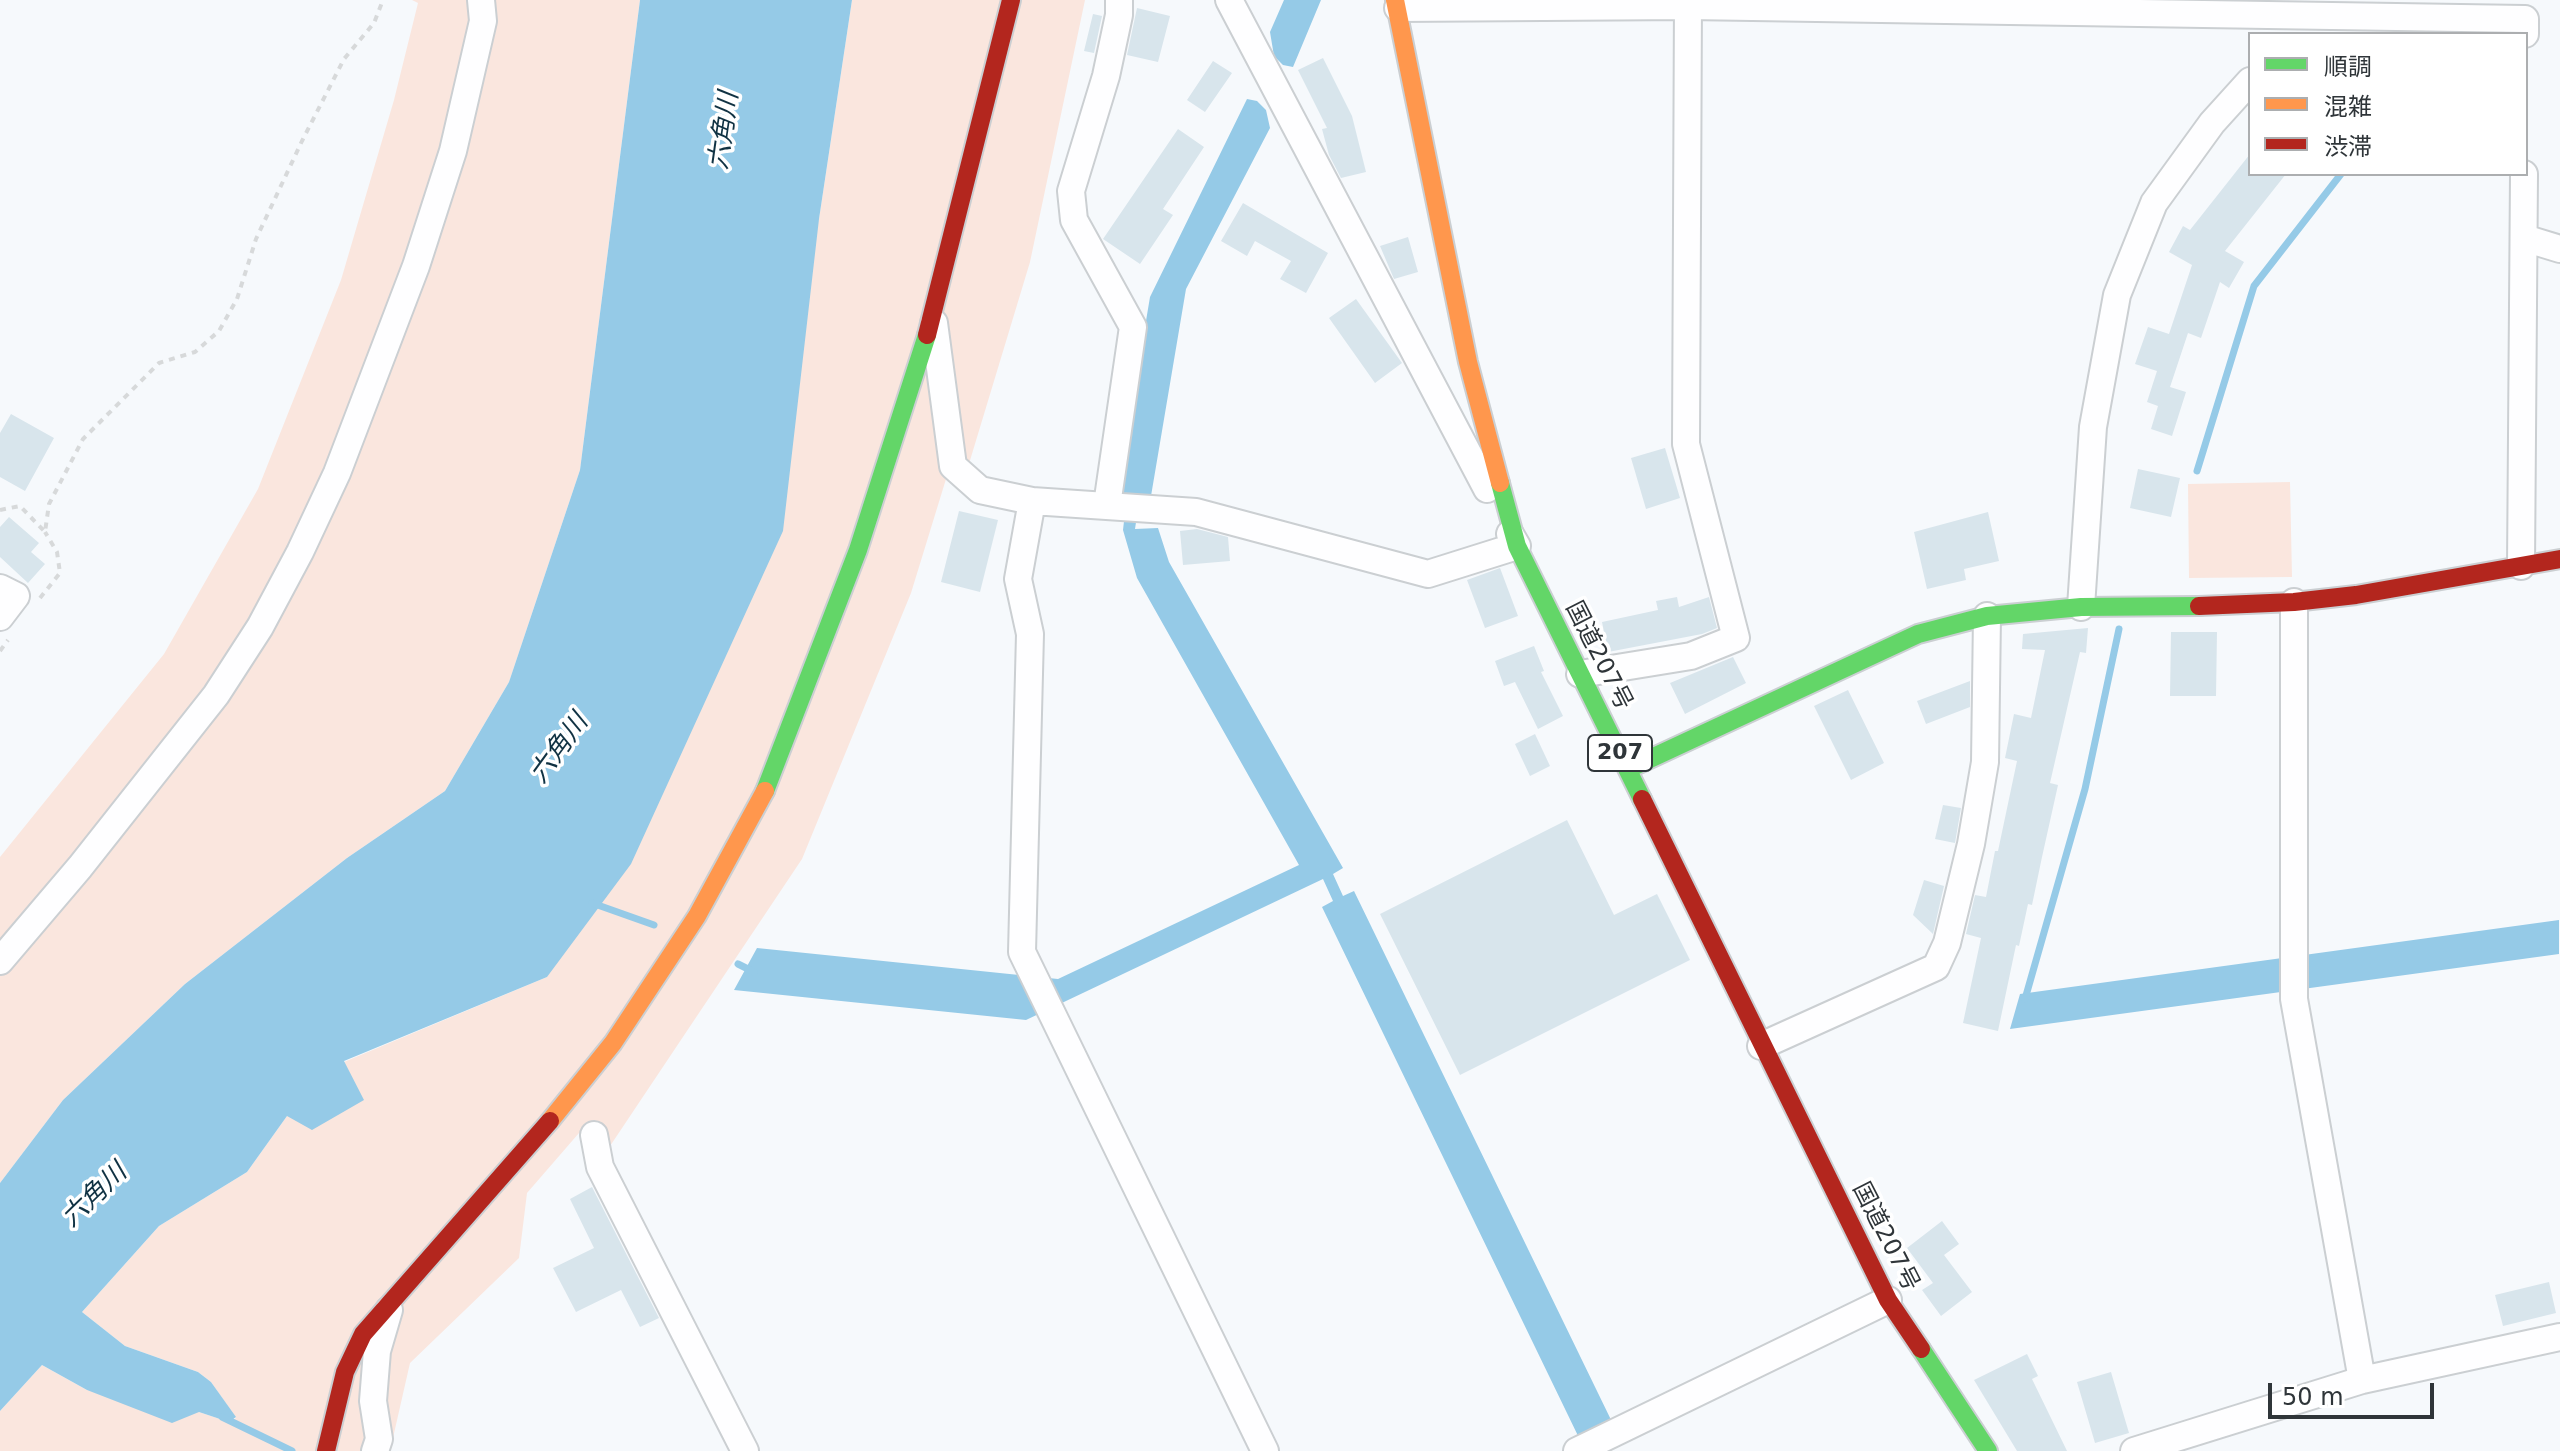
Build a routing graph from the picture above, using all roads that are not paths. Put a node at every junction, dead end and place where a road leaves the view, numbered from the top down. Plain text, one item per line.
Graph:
1 (481, 0) edge
2 (1011, 0) edge
3 (1119, 0) edge
4 (1229, 0) edge
5 (1688, 3) edge
6 (1397, 4) edge
7 (2260, 17) edge
8 (2525, 32) edge
9 (2248, 83) edge
10 (2524, 176) edge
11 (2524, 238) junction
12 (2560, 249) edge
13 (933, 315) junction
14 (1032, 501) junction
15 (1124, 506) junction
16 (1517, 546) junction
17 (2560, 559) edge
18 (2521, 566) junction
19 (0, 588) edge
20 (2294, 602) junction
21 (2081, 607) junction
22 (1987, 616) junction
23 (0, 617) edge
24 (1580, 674) junction
25 (1628, 769) junction
26 (0, 961) edge
27 (1761, 1046) junction
28 (594, 1135) dead end
29 (392, 1299) junction
30 (1888, 1300) junction
31 (2560, 1337) edge
32 (2362, 1380) junction
33 (326, 1451) edge
34 (375, 1451) edge
35 (745, 1451) edge
36 (1265, 1451) edge
37 (1577, 1451) edge
38 (1988, 1451) edge
39 (2134, 1451) edge

1 - 26 street
2 - 13 main road
3 - 15 street
4 - 16 street
5 - 6 street
5 - 7 street
5 - 24 street
6 - 16 main road, 国道207号 / 207
7 - 8 street
9 - 21 street
10 - 11 street
11 - 12 street
11 - 18 street
13 - 14 street
13 - 29 main road
14 - 15 street
14 - 36 street
15 - 16 street
16 - 24 main road, 国道207号 / 207
17 - 18 main road
18 - 20 main road
19 - 23 street
20 - 21 main road
20 - 32 street
21 - 22 main road
22 - 25 main road
22 - 27 street
24 - 25 main road, 国道207号 / 207
25 - 27 main road, 国道207号 / 207
27 - 30 main road, 国道207号 / 207
28 - 35 street
29 - 33 main road
29 - 34 street
30 - 37 street
30 - 38 main road, 国道207号 / 207
31 - 32 street
32 - 39 street

